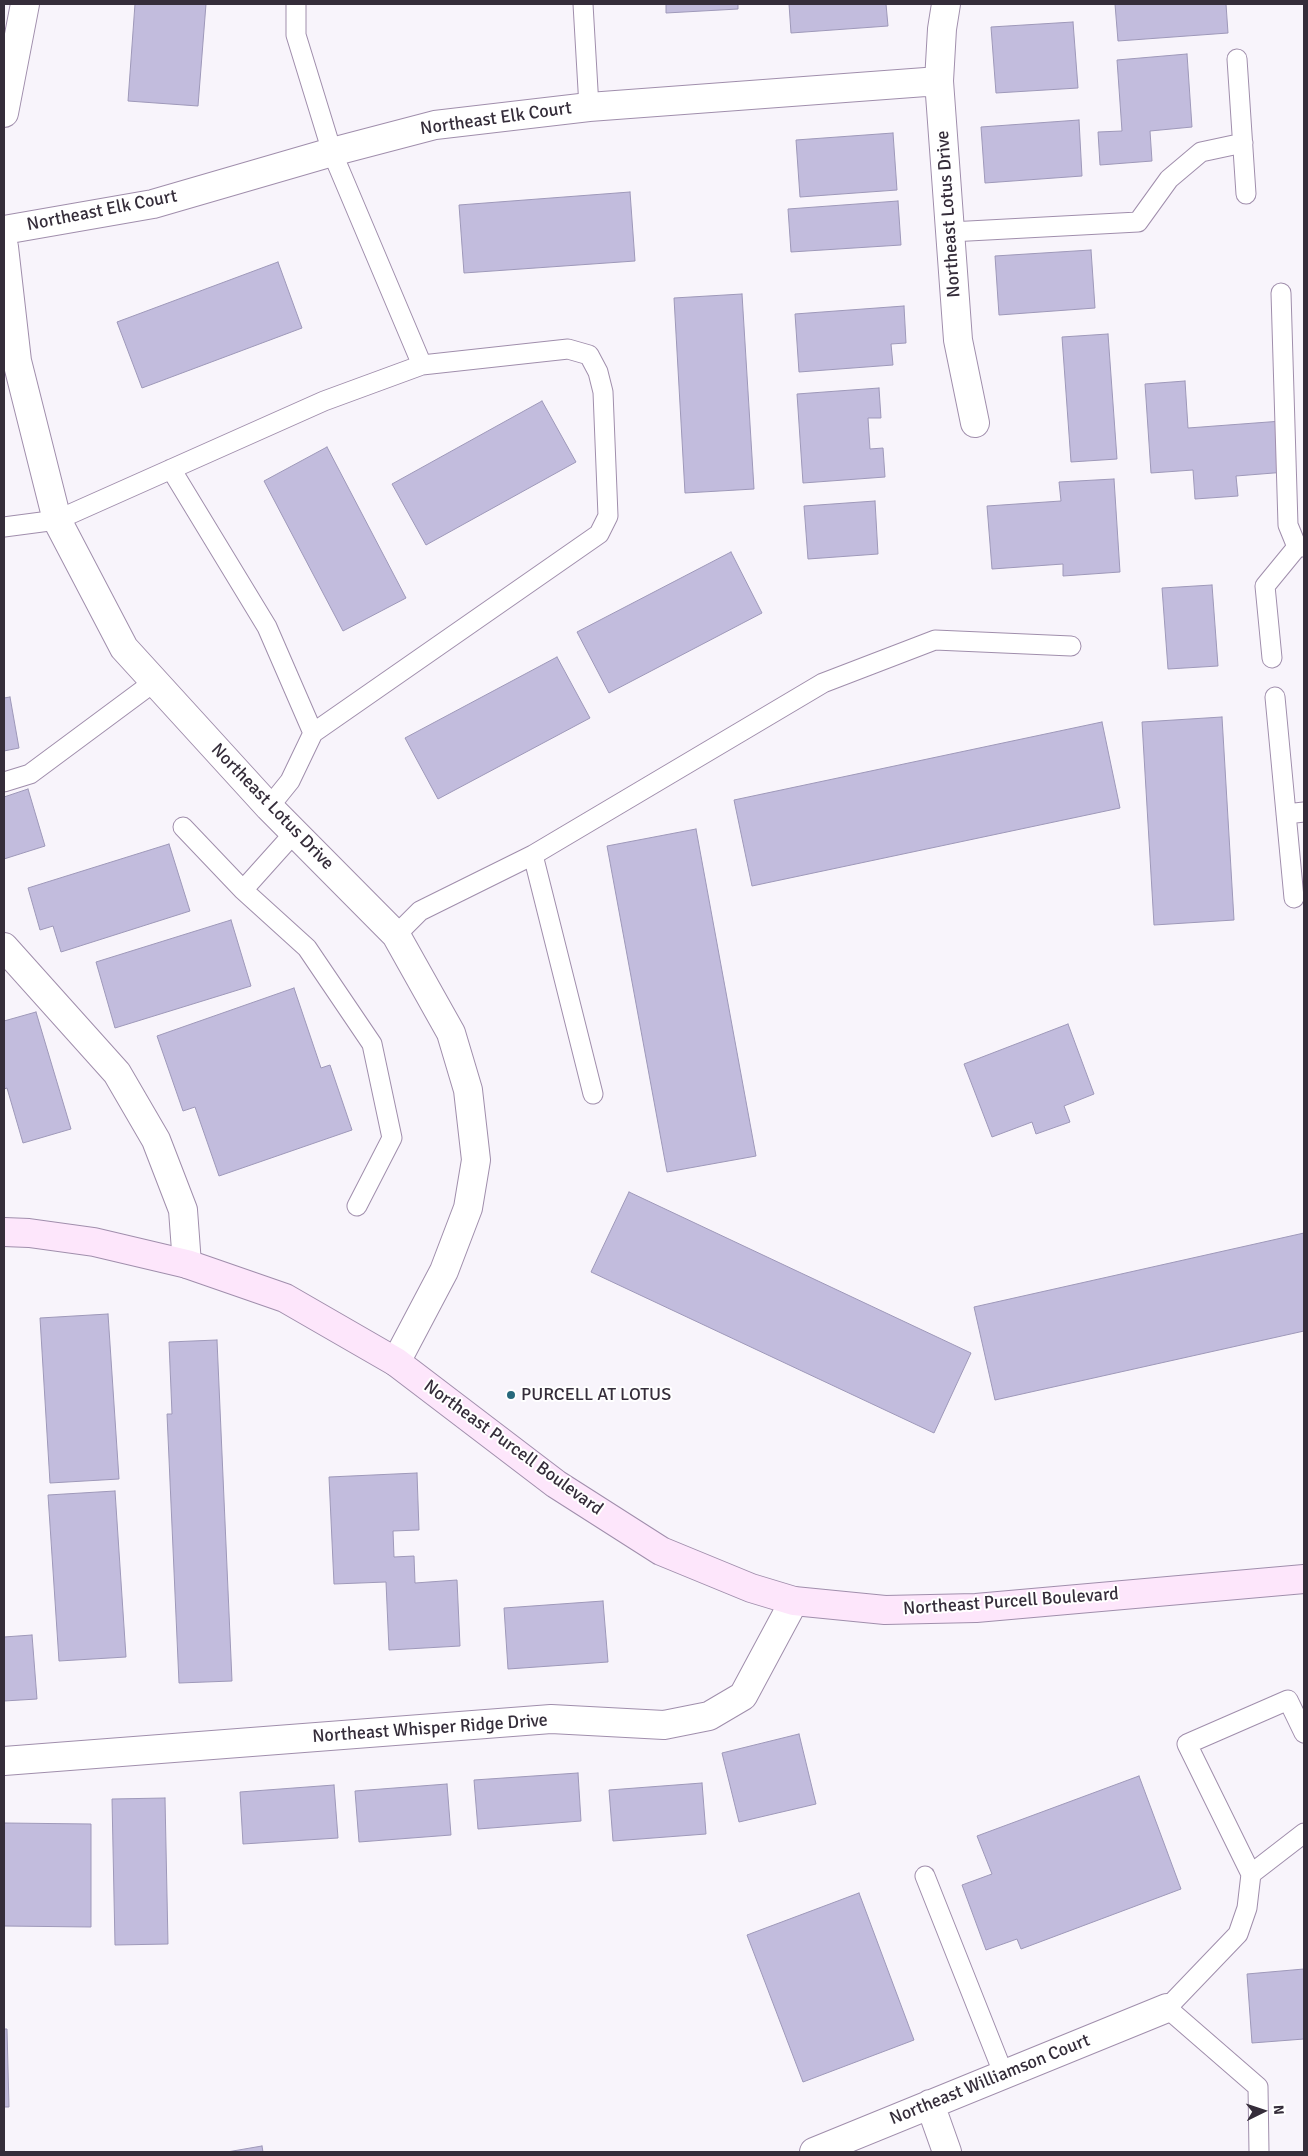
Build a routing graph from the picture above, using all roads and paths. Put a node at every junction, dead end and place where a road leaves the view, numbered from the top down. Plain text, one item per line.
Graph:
1 (25, 4) edge
2 (296, 4) edge
3 (583, 4) edge
4 (946, 4) edge
5 (1237, 59) dead end
6 (939, 81) junction
7 (589, 107) junction
8 (4, 113) edge
9 (1243, 143) junction
10 (332, 152) junction
11 (1246, 194) dead end
12 (4, 230) edge
13 (950, 232) junction
14 (4, 247) edge
15 (1282, 293) dead end
16 (422, 365) junction
17 (975, 423) dead end
18 (171, 469) junction
19 (58, 520) junction
20 (4, 527) edge
21 (1301, 547) edge
22 (1071, 646) dead end
23 (1272, 658) dead end
24 (154, 682) junction
25 (1275, 697) dead end
26 (313, 733) junction
27 (4, 782) edge
28 (269, 807) junction
29 (1295, 813) edge
30 (183, 827) dead end
31 (295, 832) junction
32 (532, 855) junction
33 (243, 890) junction
34 (1294, 898) dead end
35 (396, 935) junction
36 (4, 948) edge
37 (593, 1094) dead end
38 (357, 1206) dead end
39 (4, 1232) edge
40 (187, 1264) junction
41 (396, 1362) junction
42 (1304, 1579) edge
43 (794, 1601) junction
44 (1304, 1732) edge
45 (4, 1761) edge
46 (1304, 1833) edge
47 (1251, 1874) junction
48 (926, 1876) dead end
49 (1167, 2008) junction
50 (1004, 2075) junction
51 (930, 2104) junction
52 (814, 2152) edge
53 (947, 2152) edge
54 (1259, 2152) edge

1 - 8 street
2 - 10 lane
3 - 7 lane
4 - 6 street, Northeast Lotus Drive
5 - 9 lane
6 - 7 street, Northeast Elk Court
6 - 13 street, Northeast Lotus Drive
7 - 10 street, Northeast Elk Court
9 - 11 lane
9 - 13 lane
10 - 12 street, Northeast Elk Court
10 - 16 lane
13 - 17 street, Northeast Lotus Drive
14 - 19 street, Northeast Lotus Drive
15 - 21 lane
16 - 18 lane
16 - 26 lane
18 - 19 lane
18 - 26 lane
19 - 20 lane
19 - 24 street, Northeast Lotus Drive
21 - 23 lane
22 - 32 lane
24 - 27 lane
24 - 28 street, Northeast Lotus Drive
25 - 29 lane
26 - 28 lane
28 - 31 street, Northeast Lotus Drive
29 - 34 lane
30 - 33 lane
31 - 33 lane
31 - 35 street, Northeast Lotus Drive
32 - 35 lane
32 - 37 lane
33 - 38 lane
35 - 41 street, Northeast Lotus Drive
36 - 40 street
39 - 40 street, Northeast Purcell Boulevard
40 - 41 street, Northeast Purcell Boulevard
41 - 43 street, Northeast Purcell Boulevard
42 - 43 street, Northeast Purcell Boulevard
43 - 45 street, Northeast Whisper Ridge Drive
44 - 47 lane
46 - 47 lane
47 - 49 lane
48 - 50 lane
49 - 50 street, Northeast Williamson Court
49 - 54 lane
50 - 51 street, Northeast Williamson Court
51 - 52 street, Northeast Williamson Court
51 - 53 street

